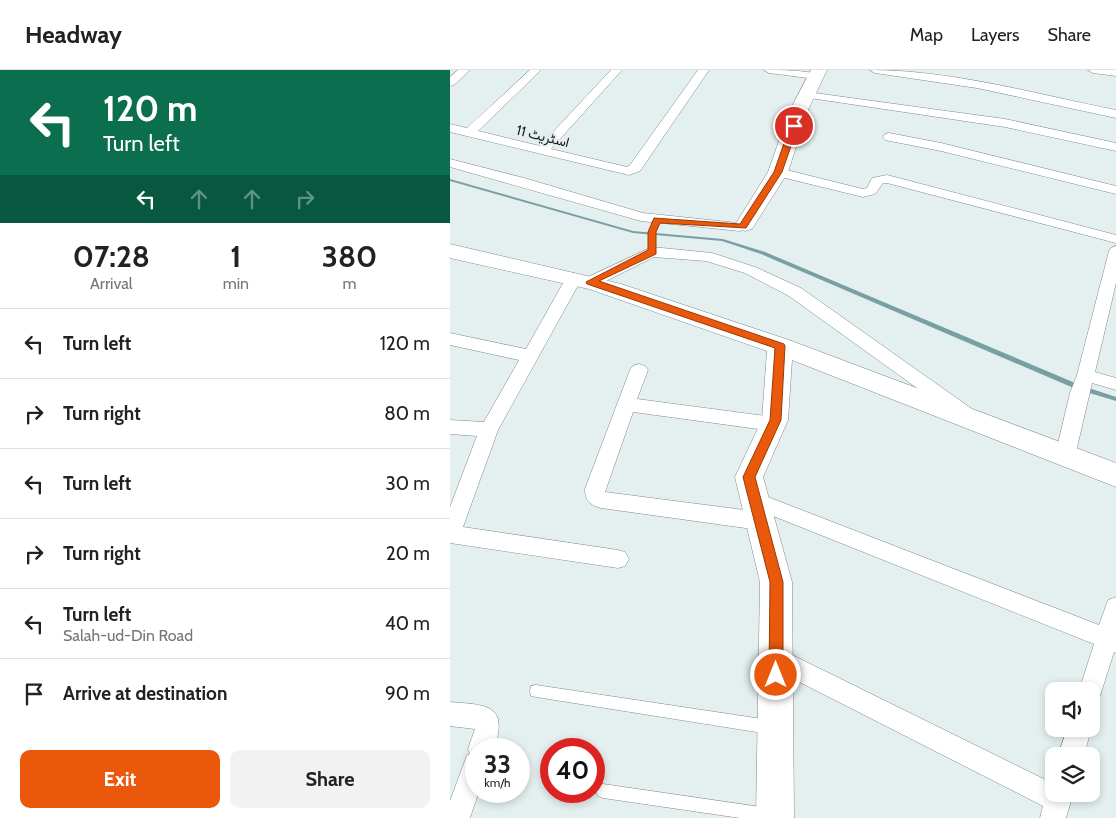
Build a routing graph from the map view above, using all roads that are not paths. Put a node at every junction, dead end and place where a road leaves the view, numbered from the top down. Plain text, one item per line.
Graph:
1 (465, 70) edge
2 (536, 70) edge
3 (617, 70) edge
4 (704, 70) edge
5 (769, 70) edge
6 (875, 70) edge
7 (969, 70) edge
8 (1094, 70) edge
9 (902, 72) edge
10 (818, 73) edge
11 (1116, 73) edge
12 (450, 83) edge
13 (964, 83) junction
14 (807, 95) junction
15 (1116, 114) edge
16 (450, 128) edge
17 (469, 133) junction
18 (889, 137) dead end
19 (1116, 148) edge
20 (542, 151) junction
21 (450, 163) edge
22 (629, 171) joint
23 (778, 172) junction
24 (1116, 190) edge
25 (745, 225) joint
26 (653, 236) junction
27 (1116, 239) edge
28 (452, 253) edge
29 (1116, 255) edge
30 (582, 280) junction
31 (1100, 319) junction
32 (1116, 323) edge
33 (450, 339) edge
34 (780, 346) junction
35 (530, 356) junction
36 (639, 370) dead end
37 (1083, 383) junction
38 (1116, 384) edge
39 (627, 404) junction
40 (972, 419) junction
41 (773, 424) junction
42 (450, 427) edge
43 (489, 430) junction
44 (1065, 456) junction
45 (1116, 475) edge
46 (758, 511) junction
47 (450, 534) edge
48 (618, 559) dead end
49 (1116, 607) edge
50 (1111, 640) edge
51 (776, 658) junction
52 (1095, 682) edge
53 (536, 691) dead end
54 (450, 714) edge
55 (776, 728) junction
56 (485, 738) edge
57 (605, 791) edge
58 (465, 795) edge
59 (1057, 804) edge
60 (775, 817) edge
61 (457, 818) edge

1 - 12 street
2 - 17 street
3 - 20 street
4 - 22 street
5 - 10 street
6 - 9 street
7 - 13 street
8 - 11 street
9 - 13 street
10 - 14 street
13 - 15 street
14 - 19 street
14 - 23 street
16 - 17 street, اسٹریٹ 11
17 - 20 street, اسٹریٹ 11
18 - 24 street
20 - 22 street, اسٹریٹ 11
21 - 26 street
23 - 25 street
23 - 27 street
25 - 26 street
26 - 30 street
26 - 40 street
28 - 30 street
29 - 31 street
30 - 34 street
30 - 35 street
31 - 32 street
31 - 37 street
33 - 35 street
34 - 40 street
34 - 41 street
35 - 43 street
36 - 39 street
37 - 38 street
37 - 44 street
39 - 41 street
39 - 46 street
40 - 44 street
41 - 46 street
42 - 43 street
43 - 47 street
44 - 45 street
46 - 50 street
46 - 51 street
47 - 48 street
49 - 50 street
50 - 52 street
51 - 55 street
51 - 59 street
53 - 55 lane
54 - 56 street
55 - 60 street
57 - 60 lane
58 - 61 street

